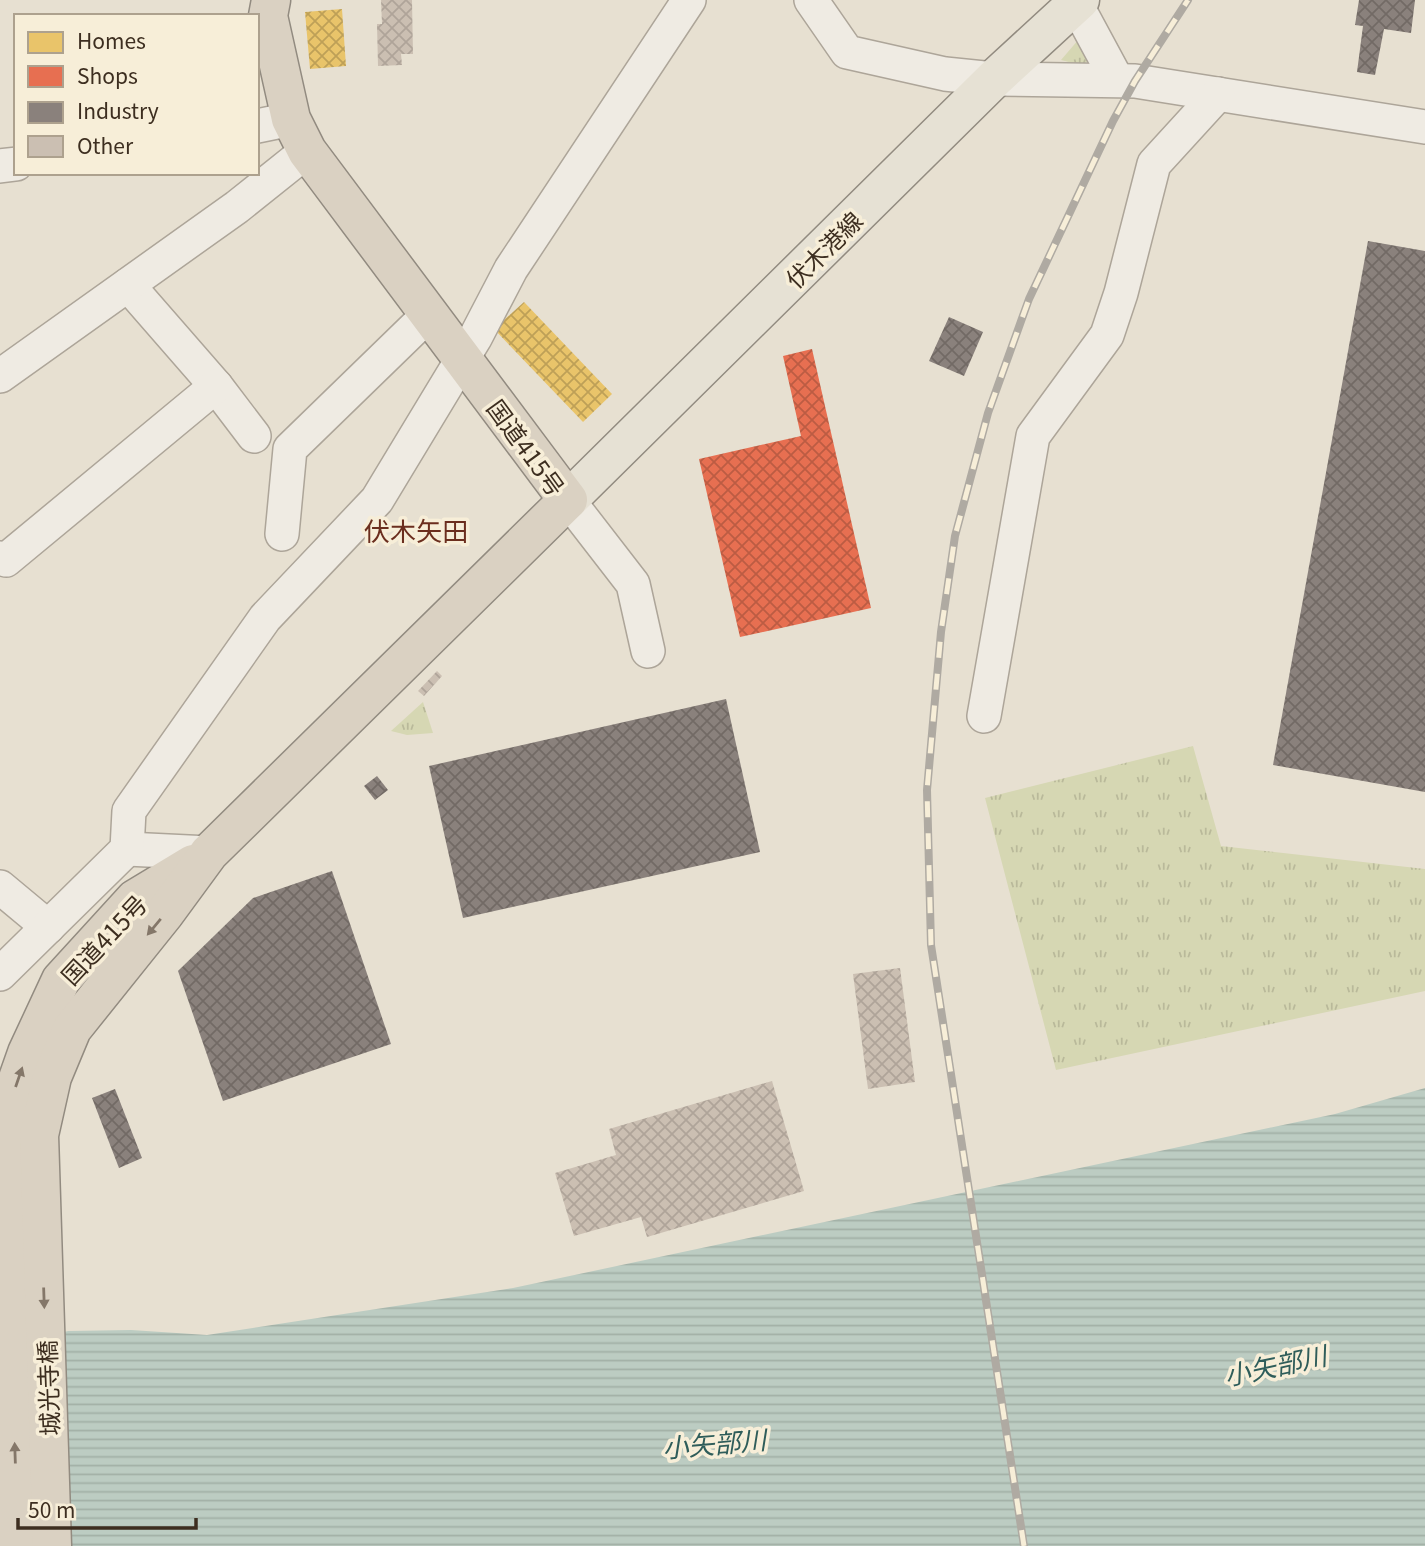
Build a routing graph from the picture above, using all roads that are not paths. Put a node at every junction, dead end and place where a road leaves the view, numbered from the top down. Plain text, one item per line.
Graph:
1 (271, 0) edge
2 (689, 0) edge
3 (811, 0) edge
4 (1078, 2) edge
5 (994, 79) junction
6 (1117, 80) junction
7 (1206, 93) junction
8 (1425, 127) edge
9 (285, 132) edge
10 (259, 173) edge
11 (257, 175) edge
12 (128, 285) junction
13 (430, 313) junction
14 (463, 359) junction
15 (0, 376) edge
16 (216, 386) junction
17 (254, 436) dead end
18 (568, 500) junction
19 (282, 534) dead end
20 (0, 558) edge
21 (648, 651) dead end
22 (984, 716) dead end
23 (127, 849) junction
24 (209, 853) junction
25 (0, 887) edge
26 (48, 927) junction
27 (0, 974) edge
28 (15, 1141) edge
29 (24, 1223) junction
30 (18, 1546) edge
31 (52, 1546) edge

1 - 9 highway, 国道415号
2 - 14 street
3 - 5 street
4 - 5 main road, 伏木港線
4 - 6 street
5 - 6 street
5 - 18 main road, 伏木港線
6 - 7 street
7 - 8 street
7 - 22 street
9 - 10 street
9 - 13 highway, 国道415号
11 - 12 street
12 - 15 street
12 - 16 street
13 - 14 highway, 国道415号
13 - 19 street
14 - 18 highway, 国道415号
14 - 23 street
16 - 17 street
16 - 20 street
18 - 21 street
18 - 24 highway, 国道415号
23 - 24 street
23 - 26 street
24 - 28 highway, 国道415号
25 - 26 street
26 - 27 street
28 - 29 highway, 国道415号
30 -> 29 highway, 城光寺橋
29 -> 31 highway, 城光寺橋

